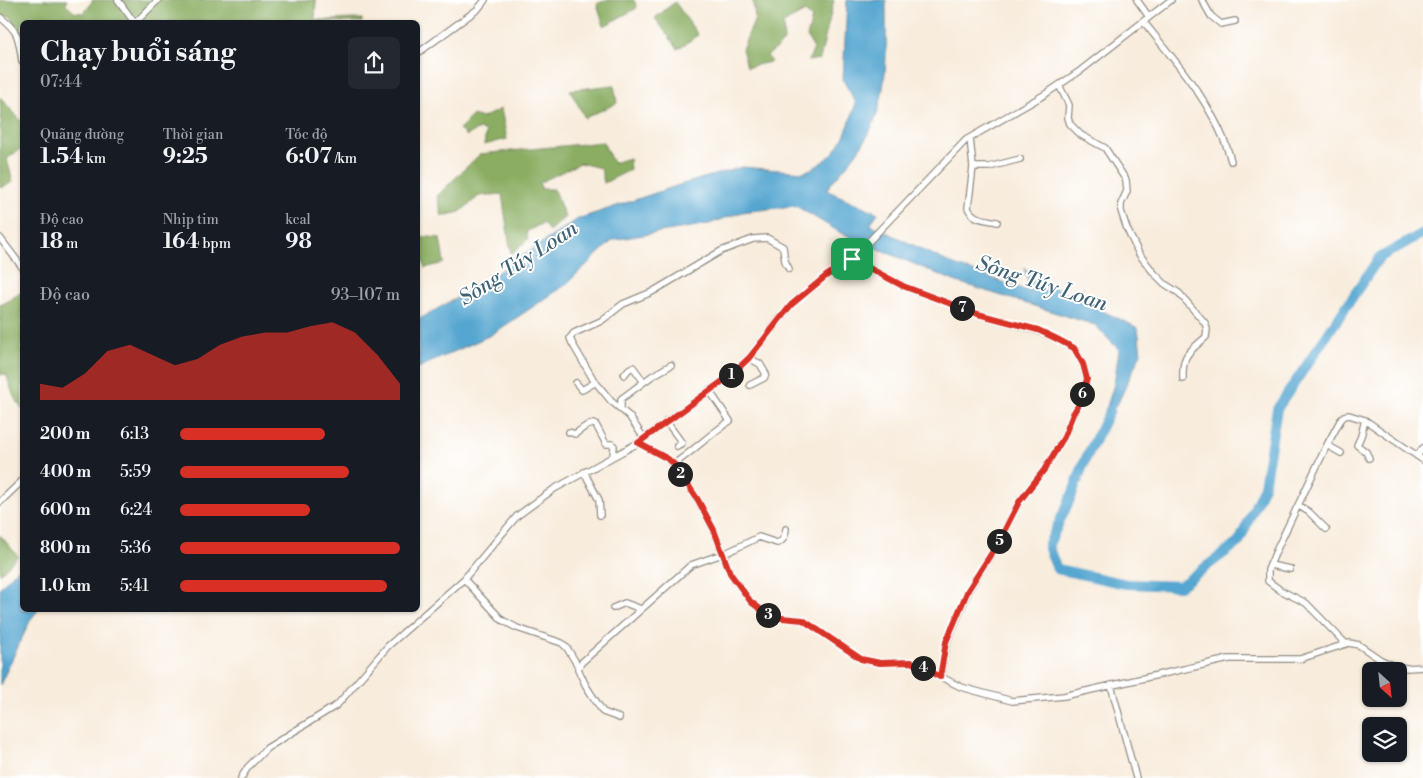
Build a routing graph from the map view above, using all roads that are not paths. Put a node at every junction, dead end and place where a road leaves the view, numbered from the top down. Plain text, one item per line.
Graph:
1 (118, 0) edge
2 (158, 0) edge
3 (485, 0) edge
4 (1137, 0) edge
5 (1172, 0) edge
6 (1202, 0) edge
7 (1149, 16) junction
8 (0, 17) edge
9 (133, 20) edge
10 (137, 20) edge
11 (1143, 21) junction
12 (1235, 21) dead end
13 (20, 50) edge
14 (420, 51) edge
15 (1059, 85) junction
16 (970, 138) junction
17 (1020, 159) dead end
18 (1230, 161) dead end
19 (973, 167) junction
20 (997, 222) dead end
21 (0, 238) edge
22 (852, 259) junction
23 (20, 264) edge
24 (789, 269) dead end
25 (749, 358) junction
26 (671, 365) dead end
27 (624, 375) dead end
28 (1183, 379) dead end
29 (596, 382) junction
30 (644, 382) junction
31 (576, 383) dead end
32 (750, 385) dead end
33 (709, 390) junction
34 (621, 408) junction
35 (1365, 420) junction
36 (666, 421) junction
37 (569, 432) dead end
38 (644, 438) junction
39 (638, 443) junction
40 (1327, 445) junction
41 (677, 446) dead end
42 (1423, 448) edge
43 (1341, 453) dead end
44 (613, 456) junction
45 (1417, 456) junction
46 (1369, 458) dead end
47 (1423, 460) edge
48 (674, 464) junction
49 (584, 472) junction
50 (20, 483) edge
51 (0, 502) edge
52 (1299, 506) junction
53 (600, 514) dead end
54 (786, 529) dead end
55 (1326, 529) dead end
56 (722, 554) junction
57 (1270, 565) junction
58 (1290, 569) dead end
59 (464, 579) junction
60 (613, 608) dead end
61 (641, 609) junction
62 (1346, 644) junction
63 (578, 666) junction
64 (1423, 667) edge
65 (940, 677) junction
66 (1111, 685) junction
67 (619, 718) dead end
68 (241, 778) edge
69 (1136, 778) edge

1 - 9 street
2 - 10 street
3 - 14 street
4 - 7 street
5 - 7 street
6 - 12 street
7 - 11 street
8 - 13 street
11 - 15 street
11 - 18 street
15 - 16 street
15 - 28 street
16 - 19 street
16 - 22 street
17 - 19 street
19 - 20 street
21 - 23 street
22 - 25 street
22 - 65 street
24 - 29 street
25 - 32 street
25 - 33 street
26 - 30 street
27 - 30 street
29 - 31 street
29 - 34 street
30 - 34 street
33 - 36 street
33 - 48 street
34 - 38 street
35 - 40 street
35 - 45 street
35 - 46 street
36 - 38 street
36 - 41 street
37 - 44 street
38 - 39 street
39 - 44 street
39 - 48 street
40 - 43 street
40 - 52 street
42 - 45 street
44 - 49 street
45 - 47 street
48 - 56 street
49 - 53 street
49 - 59 street
50 - 51 street
52 - 55 street
52 - 57 street
54 - 56 street
56 - 61 street
56 - 65 street
57 - 58 street
57 - 62 street
59 - 63 street
59 - 68 street
60 - 61 street
61 - 63 street
62 - 64 street
62 - 66 street
63 - 67 street
65 - 66 street
66 - 69 street

